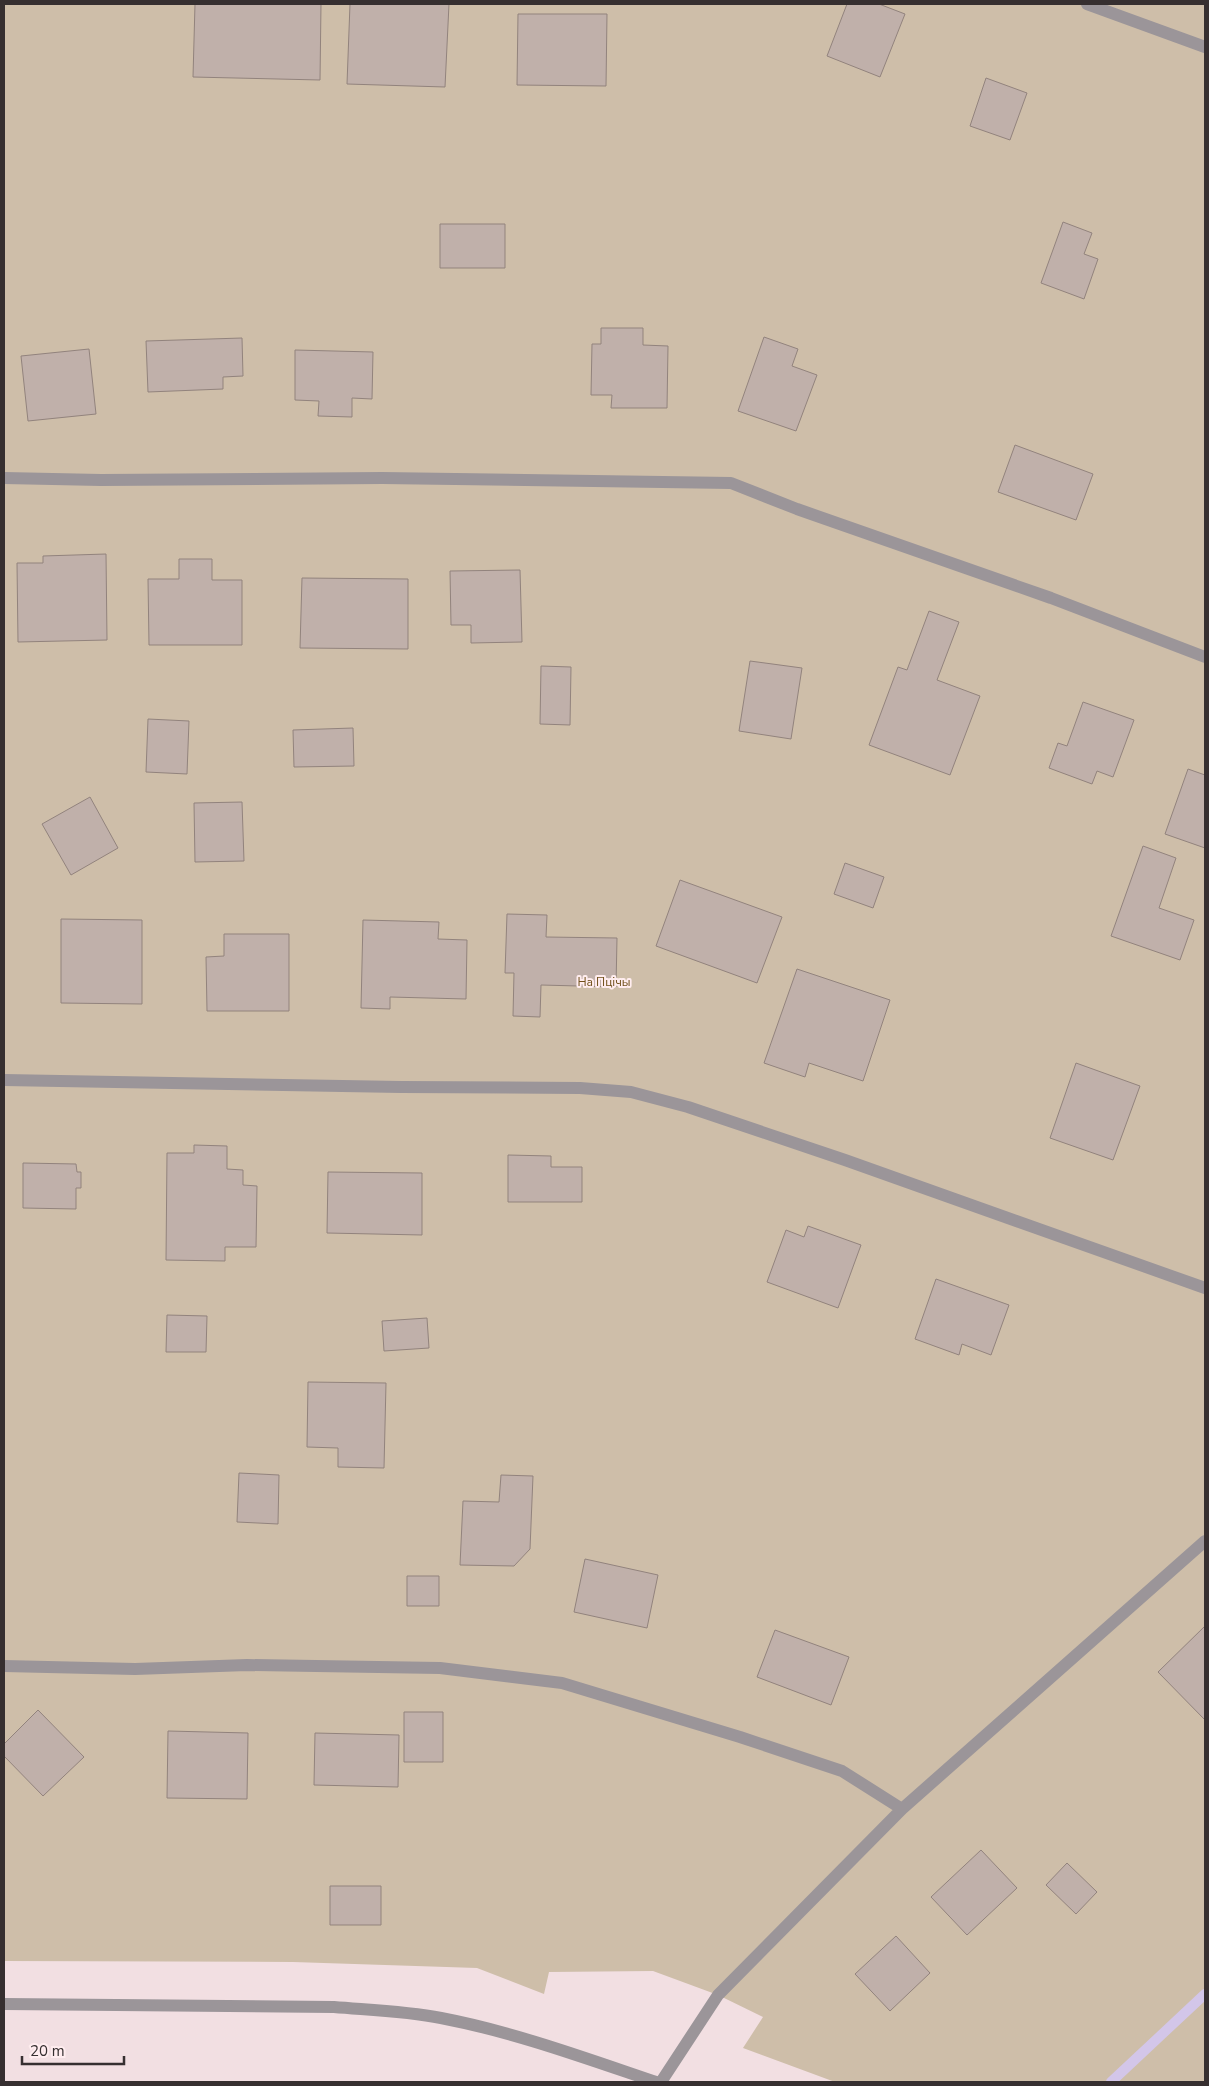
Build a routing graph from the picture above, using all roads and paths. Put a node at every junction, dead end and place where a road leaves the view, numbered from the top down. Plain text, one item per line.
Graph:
1 (1087, 4) edge
2 (1205, 47) edge
3 (4, 478) edge
4 (1205, 657) edge
5 (4, 1080) edge
6 (1205, 1288) edge
7 (1205, 1541) edge
8 (4, 1666) edge
9 (902, 1808) junction
10 (4, 2004) edge
11 (656, 2082) edge
12 (661, 2082) edge

1 - 2 street
3 - 4 street
5 - 6 street
7 - 9 street
8 - 9 street
9 - 12 street
10 - 11 street

